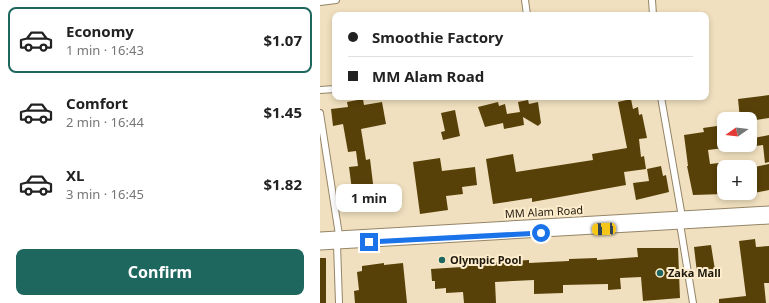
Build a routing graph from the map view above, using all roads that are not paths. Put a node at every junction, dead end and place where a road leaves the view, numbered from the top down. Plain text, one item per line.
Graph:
1 (336, 0) edge
2 (525, 0) edge
3 (652, 0) edge
4 (320, 2) edge
5 (527, 12) edge
6 (653, 12) edge
7 (332, 89) edge
8 (320, 90) edge
9 (661, 100) edge
10 (320, 113) edge
11 (769, 211) edge
12 (769, 219) edge
13 (681, 220) junction
14 (320, 237) edge
15 (338, 240) junction
16 (320, 245) edge
17 (339, 303) edge
18 (693, 303) edge

1 - 4 street
2 - 5 street
3 - 6 street
7 - 8 street
9 - 13 street
10 - 15 street
11 - 13 street, MM Alam Road
12 - 13 street, MM Alam Road
13 - 15 street, MM Alam Road
13 - 18 street
14 - 15 street, MM Alam Road
15 - 16 street, MM Alam Road
15 - 17 street

